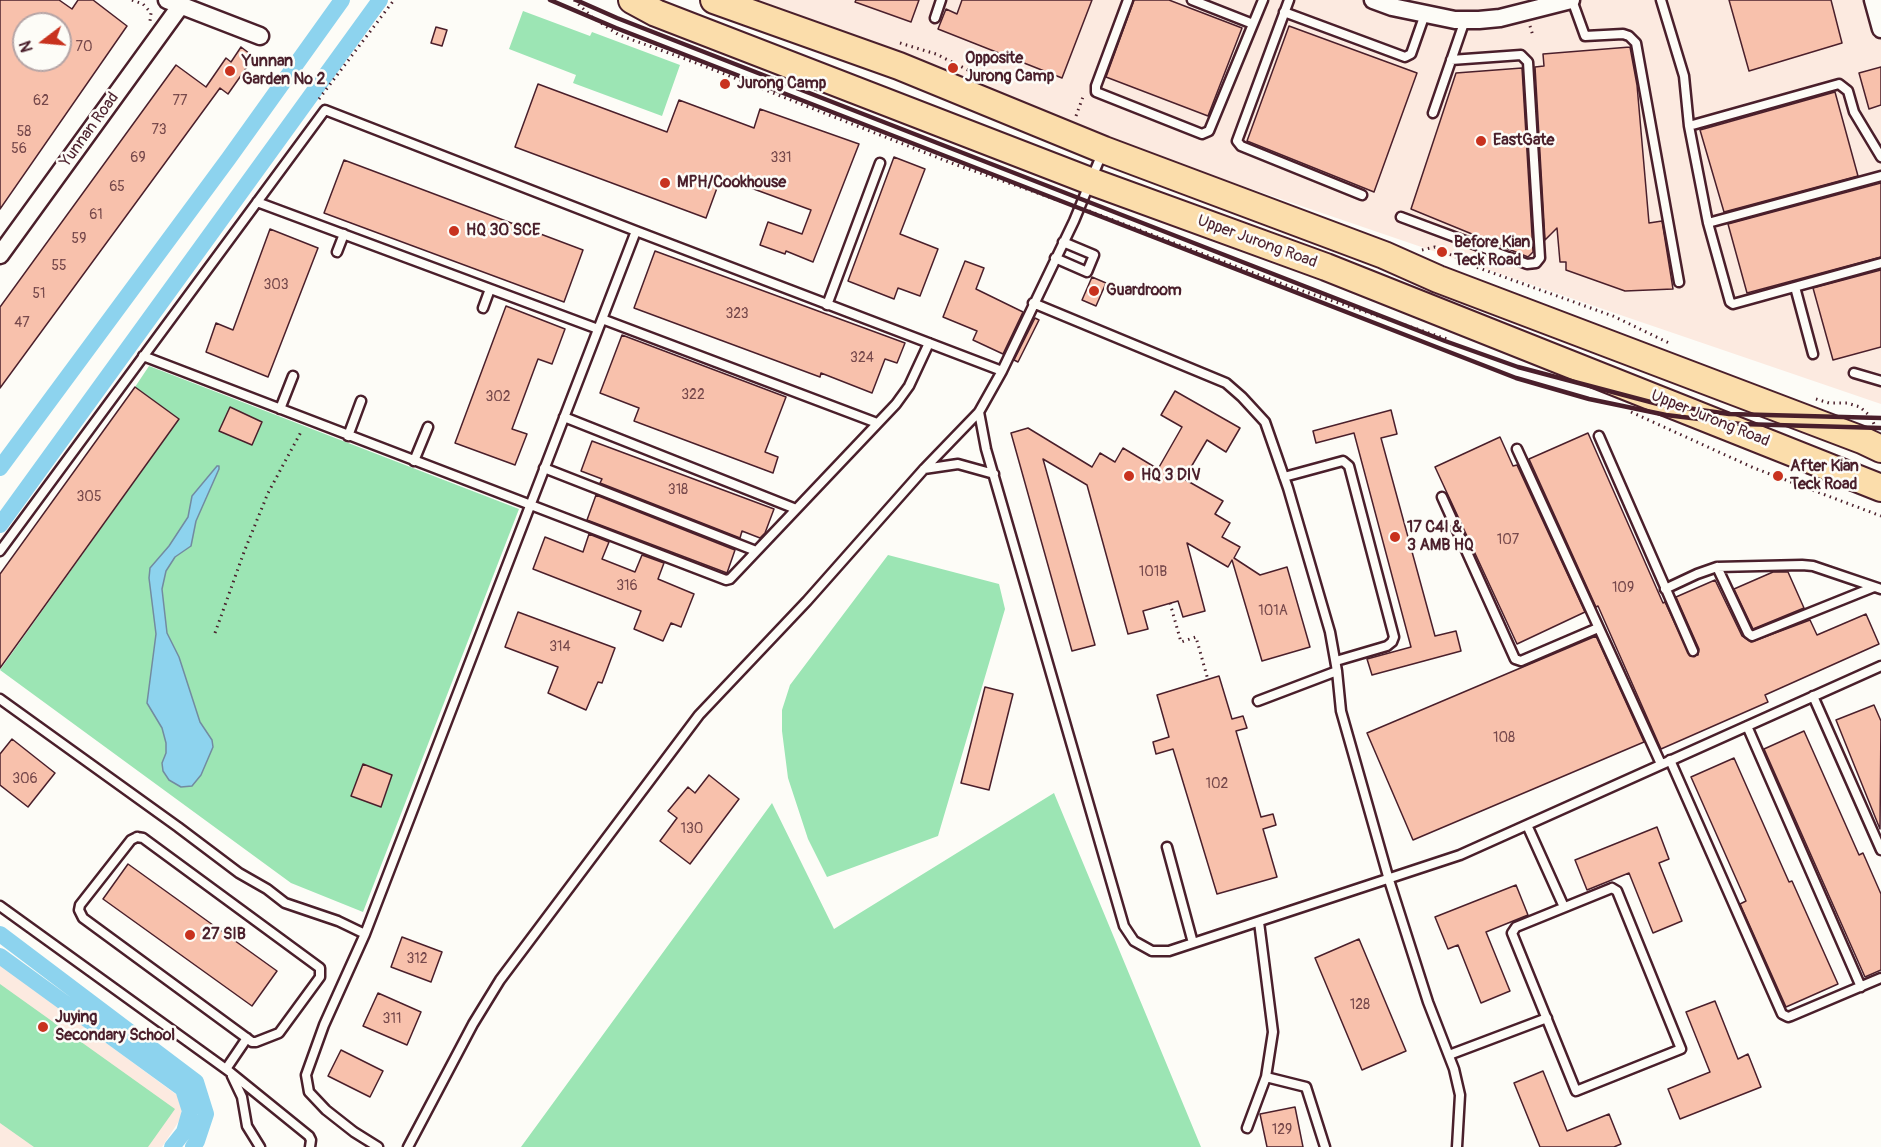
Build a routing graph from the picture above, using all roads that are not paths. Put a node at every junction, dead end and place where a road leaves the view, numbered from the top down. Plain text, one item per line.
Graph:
1 (632, 0) edge
2 (714, 0) edge
3 (941, 0) edge
4 (1128, 0) edge
5 (1192, 0) edge
6 (1263, 0) edge
7 (1289, 0) edge
8 (1373, 0) edge
9 (1571, 0) edge
10 (1661, 0) edge
11 (1873, 0) edge
12 (174, 3) edge
13 (1284, 12) junction
14 (1425, 14) junction
15 (935, 18) dead end
16 (1465, 20) junction
17 (1253, 24) junction
18 (1881, 29) edge
19 (260, 36) dead end
20 (1451, 60) junction
21 (1433, 113) dead end
22 (1689, 126) junction
23 (1104, 150) junction
24 (1881, 157) edge
25 (880, 163) dead end
26 (1881, 176) edge
27 (1090, 181) junction
28 (1362, 195) dead end
29 (257, 202) junction
30 (1401, 217) dead end
31 (1708, 223) junction
32 (636, 231) junction
33 (344, 234) junction
34 (1063, 242) junction
35 (337, 252) dead end
36 (0, 255) edge
37 (1055, 258) junction
38 (1881, 263) edge
39 (1679, 282) dead end
40 (1795, 287) junction
41 (490, 289) junction
42 (1033, 303) junction
43 (827, 304) junction
44 (483, 308) dead end
45 (602, 319) junction
46 (598, 329) junction
47 (929, 343) junction
48 (1813, 354) dead end
49 (142, 356) junction
50 (1002, 371) junction
51 (1854, 373) dead end
52 (293, 376) dead end
53 (1881, 381) edge
54 (361, 401) dead end
55 (280, 410) junction
56 (979, 411) junction
57 (564, 417) junction
58 (877, 423) junction
59 (428, 427) dead end
60 (348, 436) junction
61 (1599, 436) dead end
62 (1878, 439) edge
63 (1517, 449) dead end
64 (414, 461) junction
65 (544, 468) junction
66 (924, 469) junction
67 (994, 474) junction
68 (1284, 477) junction
69 (1881, 488) edge
70 (1442, 497) dead end
71 (530, 506) junction
72 (796, 509) junction
73 (0, 551) edge
74 (756, 551) junction
75 (1717, 567) junction
76 (1877, 588) edge
77 (1665, 589) junction
78 (1598, 628) junction
79 (1693, 651) dead end
80 (1336, 661) junction
81 (1880, 669) edge
82 (1337, 671) junction
83 (1813, 696) junction
84 (0, 699) edge
85 (1258, 700) dead end
86 (1747, 726) junction
87 (1670, 760) junction
88 (1661, 764) junction
89 (1527, 825) junction
90 (1167, 847) dead end
91 (1881, 850) edge
92 (1389, 880) junction
93 (0, 906) edge
94 (1564, 908) junction
95 (1258, 922) junction
96 (365, 934) junction
97 (1193, 943) junction
98 (1881, 978) edge
99 (1862, 987) junction
100 (1547, 1018) junction
101 (247, 1038) junction
102 (1449, 1055) junction
103 (228, 1070) junction
104 (1266, 1077) junction
105 (1247, 1128) dead end
106 (260, 1147) edge
107 (310, 1147) edge
108 (378, 1147) edge
109 (408, 1147) edge
110 (1325, 1147) edge
111 (1457, 1147) edge

1 - 27 main road, Upper Jurong Road
2 - 23 main road, Upper Jurong Road
3 - 15 lane
4 - 17 lane
5 - 17 lane
6 - 17 lane
7 - 13 lane
8 - 14 street
9 - 16 street
9 - 39 lane
10 - 22 lane
11 - 18 street
12 - 19 street
12 - 36 street, Yunnan Road
13 - 14 lane
13 - 28 lane
14 - 16 street
16 - 20 lane
20 - 21 lane
20 - 30 lane
22 - 24 lane
22 - 31 lane
23 - 27 lane
23 - 62 main road, Upper Jurong Road
25 - 43 lane
26 - 31 lane
27 - 34 lane
27 - 69 main road, Upper Jurong Road
29 - 32 lane
29 - 33 lane
29 - 49 lane
31 - 40 lane
32 - 43 lane
32 - 45 lane
33 - 35 lane
33 - 41 lane
34 - 37 lane
34 - 37 lane
37 - 42 lane
38 - 40 lane
40 - 48 lane
41 - 44 lane
41 - 46 lane
42 - 50 lane
42 - 68 lane
43 - 47 lane
45 - 46 lane
45 - 58 lane
46 - 57 lane
47 - 50 lane
47 - 58 lane
49 - 55 lane
49 - 73 lane
50 - 56 lane
51 - 53 lane
52 - 55 lane
54 - 60 lane
55 - 60 lane
56 - 66 lane
56 - 67 lane
57 - 65 lane
57 - 72 lane
58 - 72 lane
59 - 64 lane
60 - 64 lane
61 - 77 lane
63 - 78 lane
64 - 71 lane
65 - 71 lane
65 - 74 lane
66 - 67 lane
66 - 109 lane
67 - 97 lane
68 - 80 lane
68 - 80 lane
70 - 78 lane
71 - 74 lane
71 - 96 lane
72 - 74 lane
75 - 76 lane
75 - 76 lane
75 - 77 lane
77 - 79 lane
78 - 88 lane
80 - 82 lane
81 - 83 lane
82 - 85 lane
82 - 92 lane
83 - 86 lane
83 - 91 lane
84 - 96 lane
86 - 87 lane
86 - 99 lane
87 - 88 lane
87 - 99 lane
88 - 89 lane
89 - 92 lane
89 - 94 lane
90 - 97 lane
92 - 95 lane
92 - 102 lane
93 - 103 lane
94 - 100 lane
94 - 100 lane
95 - 97 lane
95 - 104 lane
96 - 108 lane
98 - 99 lane
100 - 102 lane
101 - 101 lane
101 - 103 lane
102 - 111 lane
103 - 106 lane
103 - 107 lane
104 - 105 lane
104 - 110 lane

